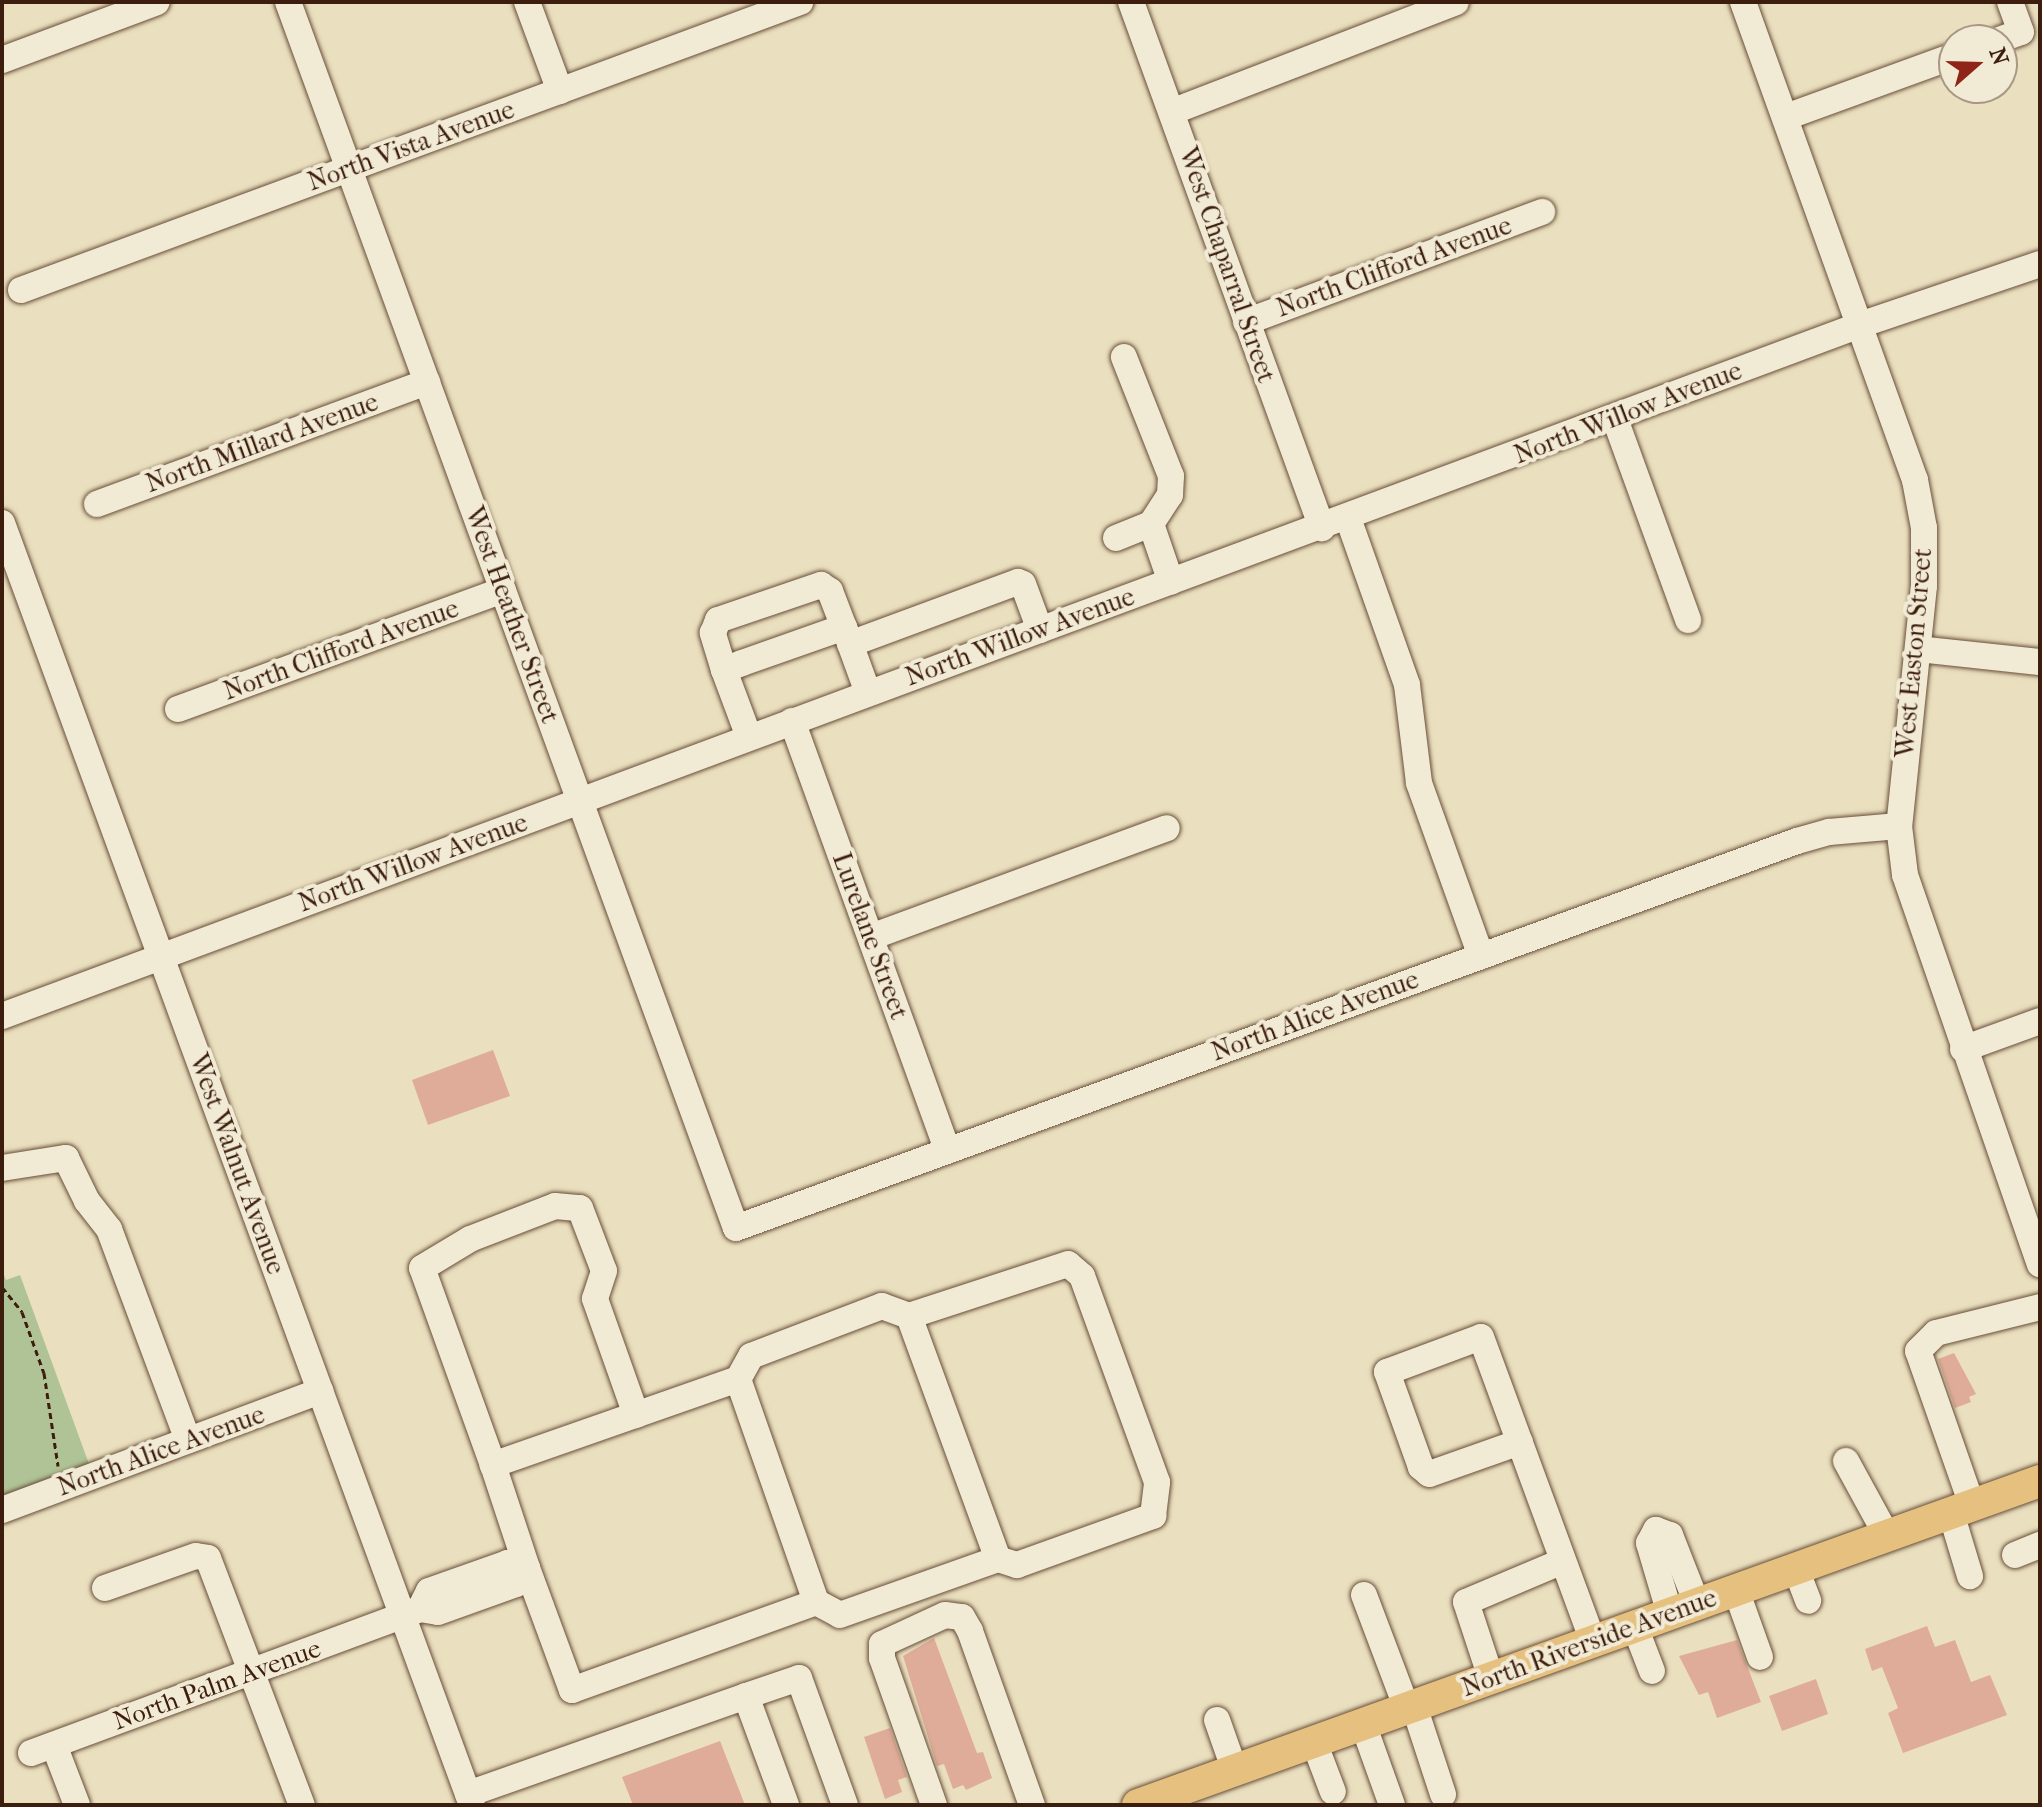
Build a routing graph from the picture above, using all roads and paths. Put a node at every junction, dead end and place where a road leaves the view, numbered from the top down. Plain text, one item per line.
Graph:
1 (157, 2) edge
2 (288, 2) edge
3 (527, 2) edge
4 (800, 2) edge
5 (1131, 2) edge
6 (1456, 2) edge
7 (1743, 2) edge
8 (2010, 2) edge
9 (94, 12) edge
10 (2010, 24) edge
11 (2, 60) edge
12 (1938, 62) edge
13 (560, 91) junction
14 (1174, 111) junction
15 (1786, 117) junction
16 (349, 169) junction
17 (1542, 212) dead end
18 (2040, 264) edge
19 (21, 290) dead end
20 (1246, 322) junction
21 (1860, 325) junction
22 (1124, 357) dead end
23 (427, 382) junction
24 (1615, 419) junction
25 (97, 504) dead end
26 (1348, 518) junction
27 (2, 523) edge
28 (1151, 524) junction
29 (1322, 528) junction
30 (1116, 538) dead end
31 (1171, 582) junction
32 (503, 590) junction
33 (1688, 620) dead end
34 (1040, 630) junction
35 (847, 635) junction
36 (1918, 649) junction
37 (2040, 662) edge
38 (724, 670) junction
39 (868, 693) junction
40 (178, 709) dead end
41 (792, 721) junction
42 (749, 737) junction
43 (579, 802) junction
44 (1899, 826) junction
45 (1167, 828) dead end
46 (871, 937) junction
47 (1481, 956) junction
48 (161, 957) junction
49 (2, 1016) edge
50 (2040, 1021) edge
51 (1963, 1049) junction
52 (948, 1151) junction
53 (2, 1168) edge
54 (2032, 1220) edge
55 (736, 1228) joint
56 (2040, 1264) edge
57 (2, 1287) edge
58 (2040, 1307) edge
59 (909, 1316) junction
60 (738, 1379) junction
61 (320, 1391) junction
62 (636, 1415) junction
63 (188, 1440) junction
64 (1520, 1442) junction
65 (1846, 1461) dead end
66 (493, 1465) junction
67 (2040, 1481) edge
68 (66, 1486) junction
69 (1962, 1509) junction
70 (2, 1510) edge
71 (1887, 1536) junction
72 (2040, 1545) edge
73 (2015, 1555) dead end
74 (998, 1559) junction
75 (1563, 1561) junction
76 (527, 1568) junction
77 (1796, 1569) junction
78 (1970, 1576) dead end
79 (105, 1588) dead end
80 (1736, 1590) junction
81 (1364, 1595) dead end
82 (1808, 1601) dead end
83 (816, 1602) junction
84 (411, 1613) junction
85 (1635, 1627) junction
86 (1593, 1642) junction
87 (1760, 1657) dead end
88 (1652, 1671) dead end
89 (253, 1672) junction
90 (1491, 1678) junction
91 (746, 1696) junction
92 (1410, 1707) junction
93 (1217, 1720) dead end
94 (1363, 1724) junction
95 (1314, 1742) junction
96 (1235, 1771) junction
97 (1333, 1792) dead end
98 (1443, 1794) dead end
99 (470, 1800) edge
100 (1142, 1804) edge
101 (77, 1805) edge
102 (302, 1805) edge
103 (786, 1805) edge
104 (845, 1805) edge
105 (934, 1805) edge
106 (1032, 1805) edge
107 (1392, 1805) edge

1 - 9 street
2 - 16 street, West Heather Street
3 - 13 street
4 - 13 street, North Vista Avenue
5 - 14 street, West Chaparral Street
6 - 14 street
7 - 15 street, West Easton Street
8 - 10 street
9 - 11 street
12 - 15 street
13 - 16 street, North Vista Avenue
14 - 20 street, West Chaparral Street
15 - 21 street, West Easton Street
16 - 19 street, North Vista Avenue
16 - 23 street, West Heather Street
17 - 20 street, North Clifford Avenue
18 - 21 street, North Willow Avenue
20 - 29 street, West Chaparral Street
21 - 24 street, North Willow Avenue
21 - 36 street, West Easton Street
22 - 28 street
23 - 25 street, North Millard Avenue
23 - 32 street, West Heather Street
24 - 26 street, North Willow Avenue
24 - 33 street
26 - 29 street, North Willow Avenue
26 - 47 street
27 - 48 street, West Walnut Avenue
28 - 30 street
28 - 31 street
29 - 31 street, North Willow Avenue
31 - 34 street, North Willow Avenue
32 - 40 street, North Clifford Avenue
32 - 43 street, West Heather Street
34 - 35 street
34 - 39 street, North Willow Avenue
35 - 38 street
35 - 38 street
35 - 39 street
36 - 37 street
36 - 44 street, West Easton Street
38 - 42 street
39 - 41 street, North Willow Avenue
41 - 42 street, North Willow Avenue
41 - 46 street, Lurelane Street
42 - 43 street, North Willow Avenue
43 - 48 street, North Willow Avenue
43 - 55 street, West Heather Street
44 - 47 street, North Alice Avenue
44 - 51 street, West Easton Street
45 - 46 street
46 - 52 street, Lurelane Street
47 - 52 street, North Alice Avenue
48 - 49 street, North Willow Avenue
48 - 61 street, West Walnut Avenue
50 - 51 street
51 - 54 street, West Easton Street
52 - 55 street, North Alice Avenue
53 - 63 street
54 - 56 street, West Easton Street
57 - 68 path
58 - 69 street
59 - 60 street
59 - 74 street
59 - 74 street
60 - 62 street
60 - 83 street
61 - 63 street, North Alice Avenue
61 - 84 street, West Walnut Avenue
62 - 66 street
62 - 66 street
63 - 68 street, North Alice Avenue
64 - 64 street
64 - 75 street
65 - 71 street
66 - 76 street
67 - 69 main road, North Riverside Avenue
68 - 70 street, North Alice Avenue
69 - 71 main road, North Riverside Avenue
69 - 78 street
71 - 77 main road, North Riverside Avenue
72 - 73 street
74 - 83 street
75 - 86 street
75 - 90 street
76 - 83 street
76 - 84 street, North Palm Avenue
77 - 80 main road, North Riverside Avenue
77 - 82 street
79 - 89 street
80 - 85 main road, North Riverside Avenue
80 - 87 street
81 - 92 street
84 - 89 street, North Palm Avenue
84 - 99 street, West Walnut Avenue
85 - 86 main road, North Riverside Avenue
85 - 88 street
86 - 90 main road, North Riverside Avenue
89 - 101 street, North Palm Avenue
89 - 102 street
90 - 92 main road, North Riverside Avenue
91 - 99 street
91 - 103 street
91 - 104 street
92 - 94 main road, North Riverside Avenue
92 - 98 street
93 - 96 street
94 - 95 main road, North Riverside Avenue
94 - 107 street
95 - 96 main road, North Riverside Avenue
95 - 97 street
96 - 100 main road, North Riverside Avenue
105 - 106 street

